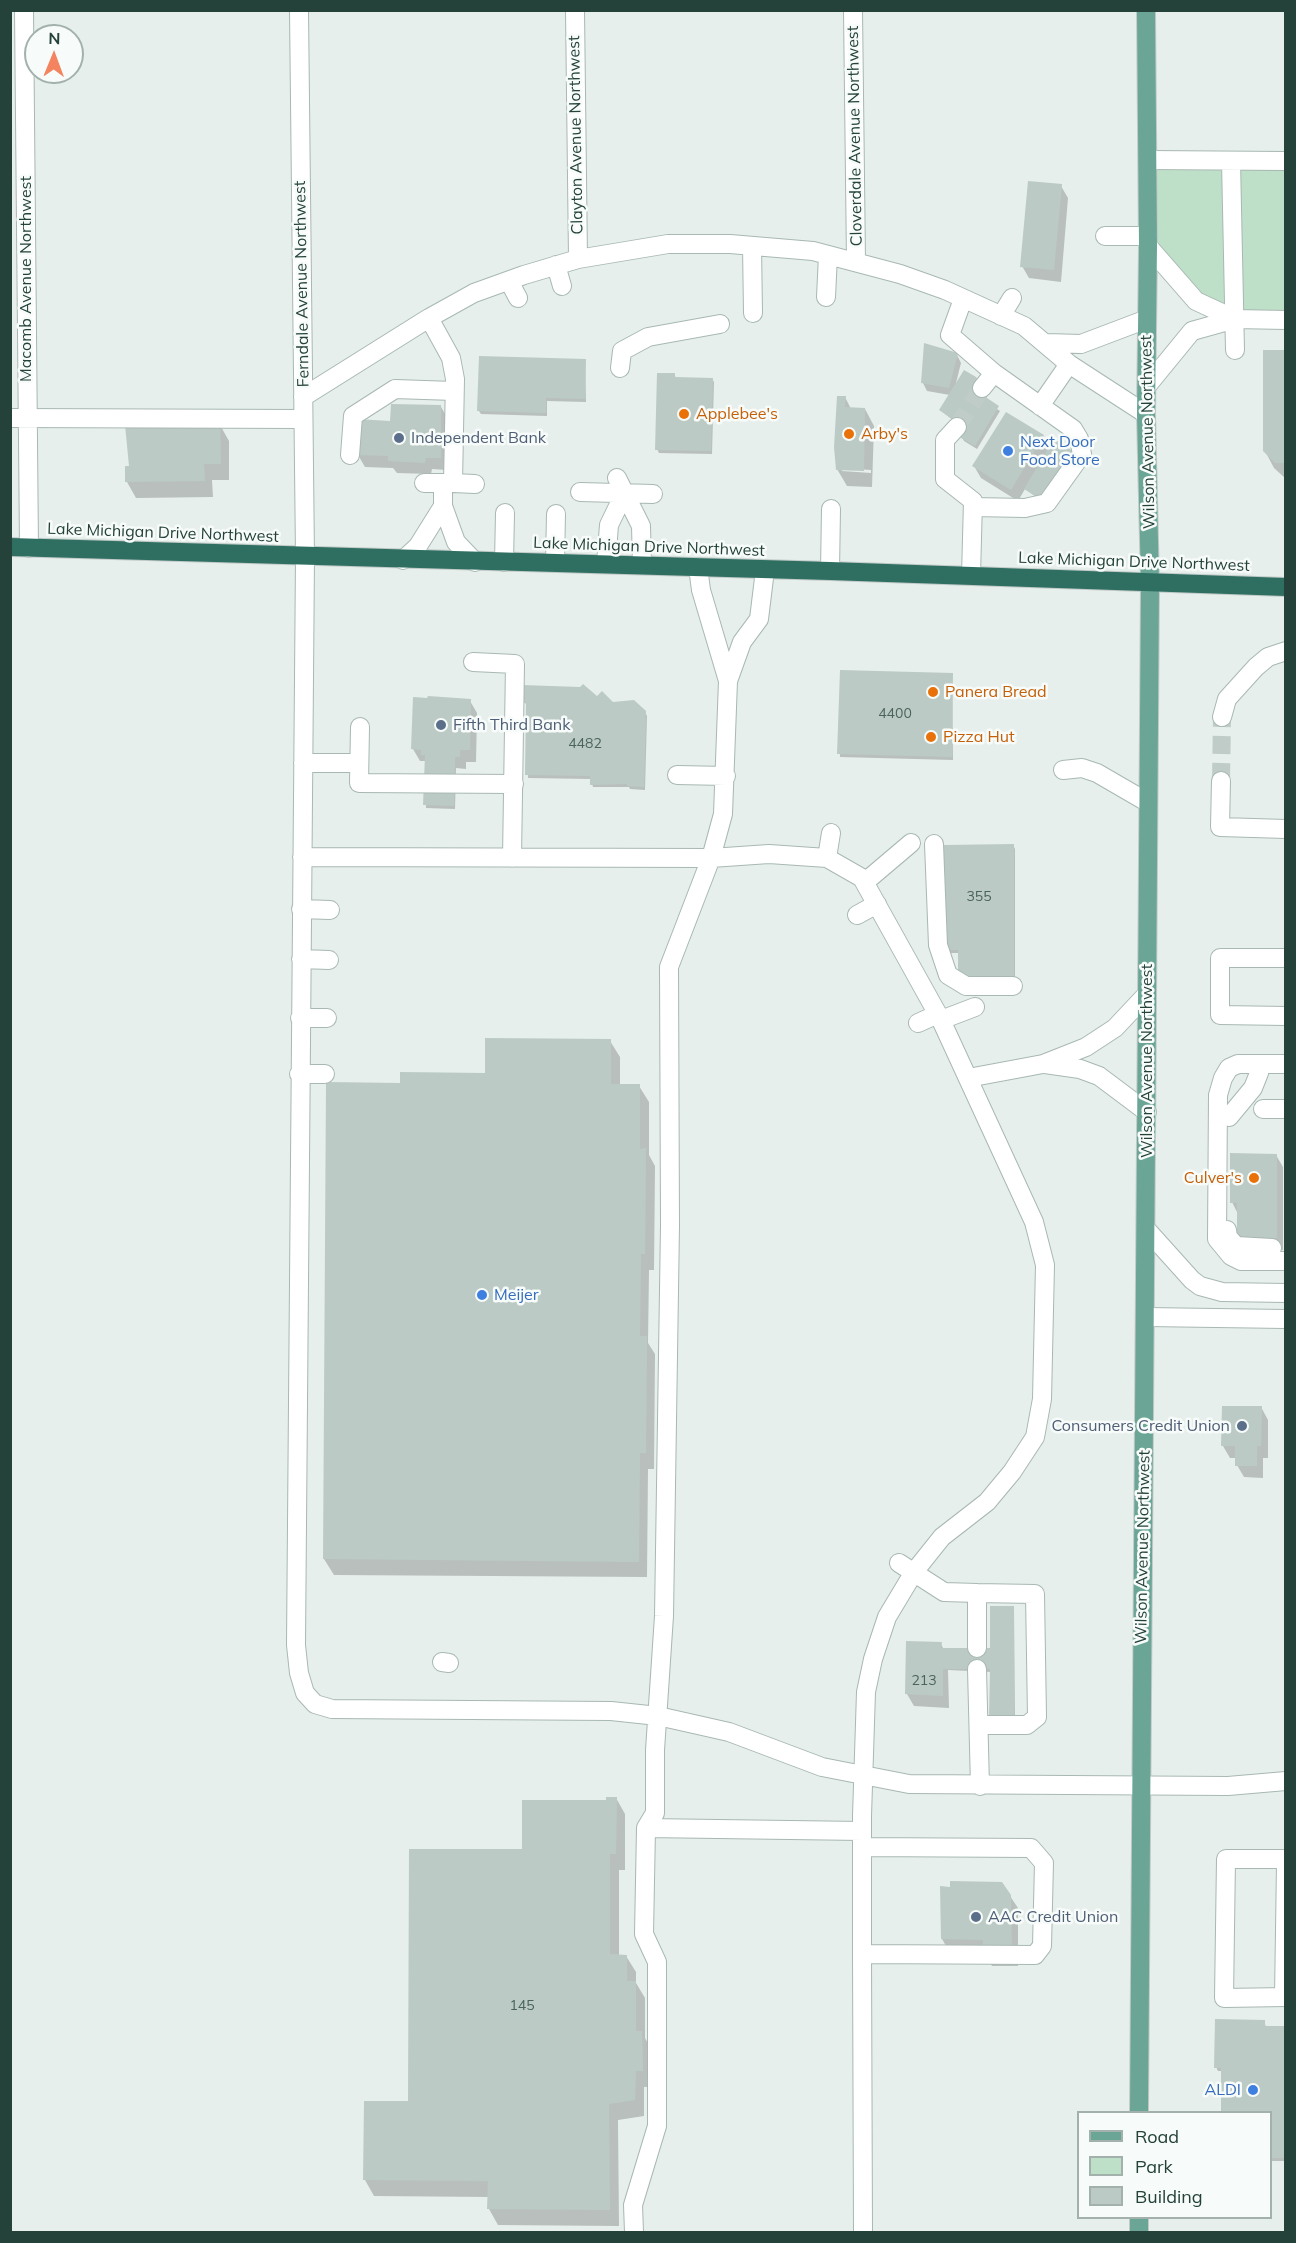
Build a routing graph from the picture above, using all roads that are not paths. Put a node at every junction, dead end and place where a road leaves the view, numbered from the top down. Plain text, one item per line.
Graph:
1 (24, 10) edge
2 (299, 10) edge
3 (575, 10) edge
4 (853, 10) edge
5 (1146, 10) edge
6 (1148, 160) junction
7 (1231, 161) junction
8 (1286, 161) edge
9 (1105, 236) dead end
10 (1148, 241) junction
11 (752, 246) junction
12 (828, 255) junction
13 (578, 259) junction
14 (856, 262) junction
15 (556, 265) junction
16 (509, 280) junction
17 (562, 286) dead end
18 (826, 297) dead end
19 (518, 298) dead end
20 (1012, 298) dead end
21 (963, 299) junction
22 (753, 313) dead end
23 (1001, 316) junction
24 (429, 318) junction
25 (1147, 319) junction
26 (1235, 319) junction
27 (1286, 320) edge
28 (720, 324) dead end
29 (1047, 343) junction
30 (1235, 350) dead end
31 (1069, 364) junction
32 (620, 368) dead end
33 (994, 373) junction
34 (1147, 386) junction
35 (982, 388) tunnel mouth
36 (454, 391) junction
37 (303, 397) junction
38 (1040, 406) junction
39 (1146, 414) junction
40 (19, 419) edge
41 (303, 419) junction
42 (957, 427) tunnel mouth
43 (351, 455) dead end
44 (424, 483) dead end
45 (448, 483) junction
46 (475, 484) dead end
47 (621, 486) junction
48 (580, 492) dead end
49 (653, 494) dead end
50 (443, 506) junction
51 (973, 507) junction
52 (831, 509) dead end
53 (505, 513) dead end
54 (556, 514) dead end
55 (10, 547) edge
56 (29, 548) junction
57 (305, 557) junction
58 (403, 560) junction
59 (475, 562) junction
60 (504, 562) junction
61 (555, 563) junction
62 (606, 564) junction
63 (642, 565) junction
64 (698, 567) junction
65 (765, 570) junction
66 (830, 571) junction
67 (971, 576) junction
68 (1150, 583) junction
69 (1286, 587) edge
70 (1286, 651) edge
71 (473, 662) dead end
72 (728, 681) junction
73 (1222, 717) tunnel mouth
74 (360, 727) dead end
75 (303, 763) junction
76 (359, 763) junction
77 (1063, 770) dead end
78 (677, 775) dead end
79 (726, 776) junction
80 (1221, 781) tunnel mouth
81 (517, 794) junction
82 (1147, 802) junction
83 (1286, 829) edge
84 (831, 833) dead end
85 (911, 843) dead end
86 (934, 844) dead end
87 (302, 858) junction
88 (512, 858) junction
89 (711, 858) junction
90 (828, 858) junction
91 (865, 882) junction
92 (877, 904) junction
93 (301, 909) junction
94 (330, 910) dead end
95 (857, 915) dead end
96 (1286, 958) edge
97 (301, 960) junction
98 (328, 960) dead end
99 (1014, 986) dead end
100 (1146, 995) junction
101 (975, 1007) dead end
102 (1286, 1016) edge
103 (939, 1017) junction
104 (300, 1018) junction
105 (327, 1018) dead end
106 (918, 1023) dead end
107 (1043, 1064) junction
108 (1286, 1064) edge
109 (299, 1074) junction
110 (325, 1074) dead end
111 (1286, 1074) edge
112 (968, 1078) junction
113 (1263, 1109) dead end
114 (1286, 1109) edge
115 (1147, 1112) junction
116 (995, 1182) dead end
117 (1015, 1182) junction
118 (1147, 1230) junction
119 (1286, 1248) edge
120 (1286, 1261) edge
121 (1286, 1293) edge
122 (1146, 1317) junction
123 (1286, 1319) edge
124 (981, 1507) junction
125 (959, 1508) dead end
126 (906, 1568) junction
127 (977, 1593) junction
128 (977, 1648) dead end
129 (977, 1669) dead end
130 (658, 1716) junction
131 (978, 1725) junction
132 (863, 1777) junction
133 (1286, 1781) edge
134 (1141, 1784) junction
135 (980, 1786) junction
136 (646, 1828) junction
137 (862, 1839) junction
138 (1286, 1859) edge
139 (1286, 1864) edge
140 (862, 1954) junction
141 (1285, 1997) edge
142 (1139, 2111) edge
143 (634, 2232) edge
144 (863, 2232) edge

1 - 40 street, Macomb Avenue Northwest
2 - 37 street, Ferndale Avenue Northwest
3 - 13 street, Clayton Avenue Northwest
4 - 14 street, Cloverdale Avenue Northwest
5 - 6 main road, Wilson Avenue Northwest
6 - 7 street
6 - 10 main road, Wilson Avenue Northwest
7 - 8 street
7 - 26 street
9 - 10 street
10 - 25 main road, Wilson Avenue Northwest
10 - 26 street
11 - 12 street
11 - 13 street
11 - 22 street
12 - 14 street
12 - 18 street
13 - 15 street
14 - 21 street
15 - 16 street
15 - 17 street
16 - 19 street
16 - 24 street
20 - 23 street
21 - 23 street
21 - 33 street
23 - 29 street
24 - 36 street
24 - 37 street
25 - 29 street
25 - 34 main road, Wilson Avenue Northwest
26 - 27 street
26 - 30 street
26 - 34 street
28 - 32 street
29 - 31 street
31 - 38 street
31 - 39 street
33 - 35 street
33 - 38 street
34 - 39 main road, Wilson Avenue Northwest
36 - 43 street
36 - 45 street
37 - 41 street, Ferndale Avenue Northwest
38 - 51 street
39 - 68 main road, Wilson Avenue Northwest
40 - 41 street
40 - 56 street, Macomb Avenue Northwest
41 - 57 street, Ferndale Avenue Northwest
42 - 51 street
44 - 45 street
45 - 46 street
45 - 50 street
47 - 48 street
47 - 49 street
47 - 62 street
47 - 63 street
50 - 58 street
50 - 59 street
51 - 67 street
52 - 66 street
53 - 60 street
54 - 61 street
55 - 56 highway, Lake Michigan Drive Northwest
56 - 57 highway, Lake Michigan Drive Northwest
57 - 58 highway, Lake Michigan Drive Northwest
57 - 75 street, Ferndale Avenue Northwest
58 - 59 highway, Lake Michigan Drive Northwest
59 - 60 highway, Lake Michigan Drive Northwest
60 - 61 highway, Lake Michigan Drive Northwest
61 - 62 highway, Lake Michigan Drive Northwest
62 - 63 highway, Lake Michigan Drive Northwest
63 - 64 highway, Lake Michigan Drive Northwest
64 - 65 highway, Lake Michigan Drive Northwest
64 - 72 street
65 - 66 highway, Lake Michigan Drive Northwest
65 - 72 street
66 - 67 highway, Lake Michigan Drive Northwest
67 - 68 highway, Lake Michigan Drive Northwest
68 - 69 highway, Lake Michigan Drive Northwest
68 - 82 main road, Wilson Avenue Northwest
70 - 73 street
71 - 81 street
72 - 79 street
74 - 76 street
75 - 76 street
75 - 87 street, Ferndale Avenue Northwest
76 - 81 street
77 - 82 street
78 - 79 street
79 - 89 street
80 - 83 street
81 - 88 street
82 - 100 main road, Wilson Avenue Northwest
84 - 90 street
85 - 91 street
86 - 99 street
87 - 88 street
87 - 93 street, Ferndale Avenue Northwest
88 - 89 street
89 - 90 street
89 - 130 street
90 - 91 street
91 - 92 street
92 - 95 street
92 - 103 street
93 - 94 street
93 - 97 street, Ferndale Avenue Northwest
96 - 102 street
97 - 98 street
97 - 104 street, Ferndale Avenue Northwest
100 - 107 street
100 - 115 main road, Wilson Avenue Northwest
101 - 103 street
103 - 106 street
103 - 112 street
104 - 105 street
104 - 109 street, Ferndale Avenue Northwest
107 - 112 street
107 - 115 street
108 - 120 street
109 - 110 street
109 - 130 street, Ferndale Avenue Northwest
111 - 119 street
112 - 117 street
113 - 114 street
115 - 118 main road, Wilson Avenue Northwest
116 - 117 street
117 - 124 street
118 - 121 street
118 - 122 main road, Wilson Avenue Northwest
122 - 123 street
122 - 134 main road, Wilson Avenue Northwest
124 - 125 street
124 - 126 street
126 - 127 street
126 - 132 street
127 - 128 street
127 - 131 street
129 - 131 street
130 - 132 street, Ferndale Avenue Northwest
130 - 136 street
131 - 135 street
132 - 135 street, Ferndale Avenue Northwest
132 - 137 street
133 - 134 street, Ferndale Avenue Northwest
134 - 135 street, Ferndale Avenue Northwest
134 - 142 main road, Wilson Avenue Northwest
136 - 137 street
136 - 143 street
137 - 140 street
137 - 140 street
138 - 141 street
139 - 141 street
140 - 144 street

